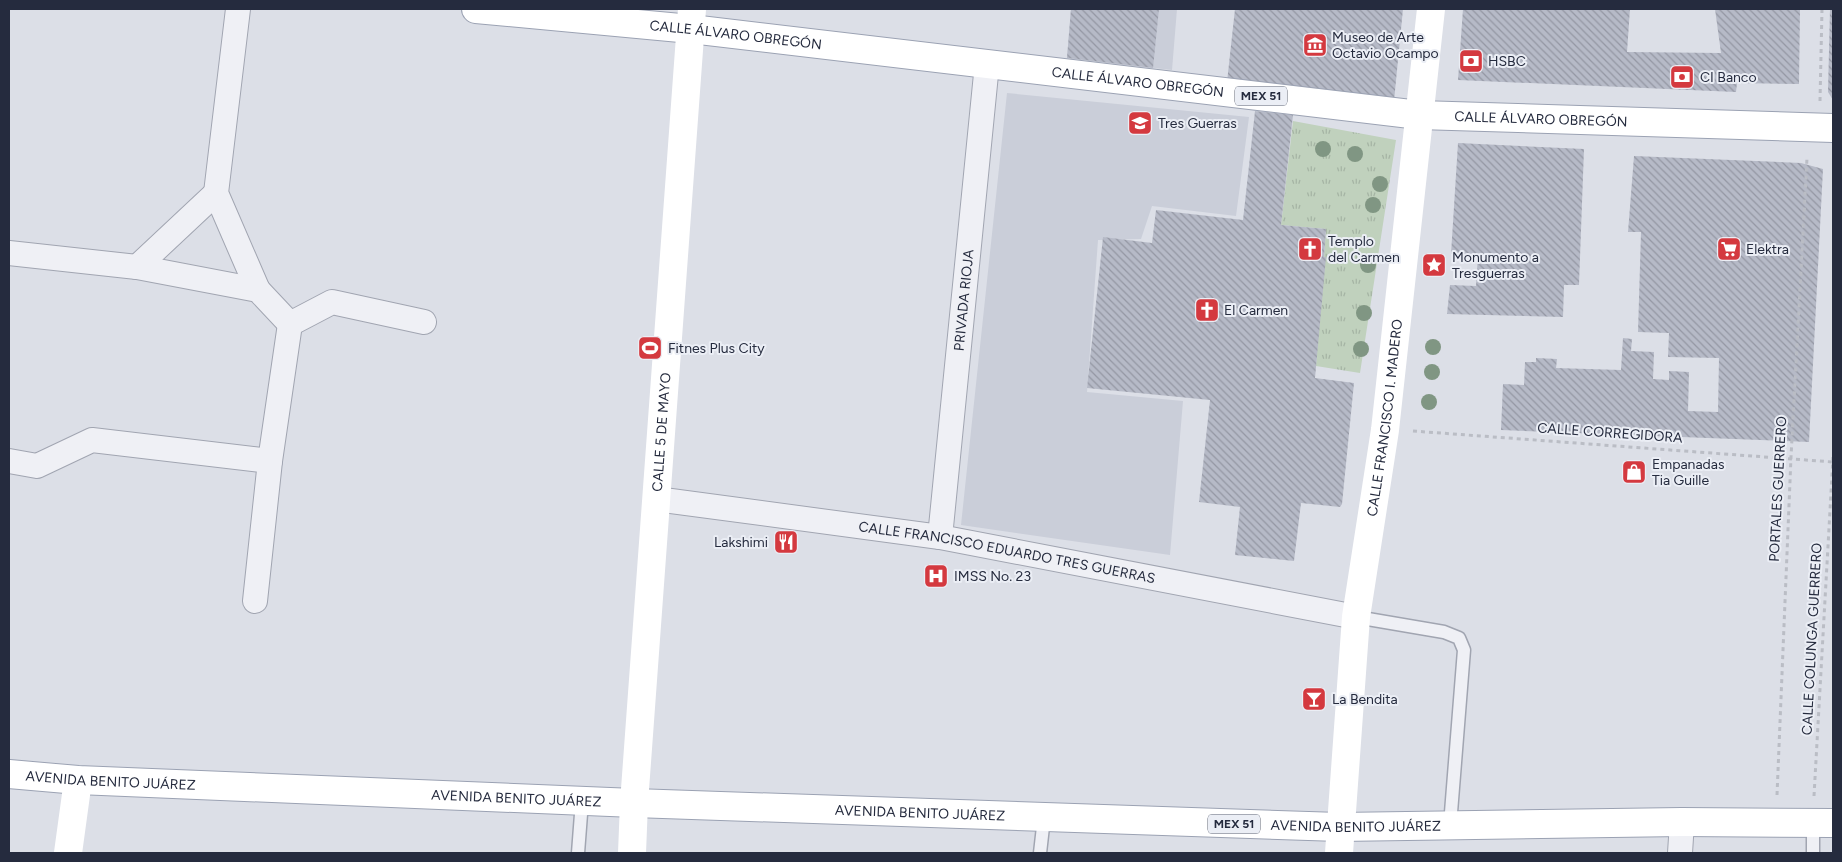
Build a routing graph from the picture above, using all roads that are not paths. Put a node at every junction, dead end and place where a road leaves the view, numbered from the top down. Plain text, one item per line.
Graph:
1 (238, 9) edge
2 (476, 9) edge
3 (1430, 9) edge
4 (692, 19) edge
5 (987, 64) junction
6 (1420, 115) junction
7 (1826, 127) edge
8 (216, 193) junction
9 (9, 253) edge
10 (137, 267) junction
11 (258, 290) junction
12 (424, 322) dead end
13 (290, 324) junction
14 (9, 461) edge
15 (270, 461) junction
16 (656, 499) junction
17 (940, 537) junction
18 (255, 601) dead end
19 (1356, 617) junction
20 (9, 774) edge
21 (78, 780) junction
22 (582, 801) junction
23 (634, 803) junction
24 (1044, 818) junction
25 (1682, 822) junction
26 (1823, 822) edge
27 (1450, 826) junction
28 (1339, 840) edge
29 (68, 853) edge
30 (578, 853) edge
31 (632, 853) edge
32 (1040, 853) edge
33 (1680, 853) edge
34 (1813, 853) edge

1 - 8 street
2 - 4 main road, CALLE ÁLVARO OBREGÓN / MEX 51
3 - 6 main road, CALLE FRANCISCO I. MADERO
4 - 5 main road, CALLE ÁLVARO OBREGÓN / MEX 51
4 - 16 main road, CALLE 5 DE MAYO
5 - 6 main road, CALLE ÁLVARO OBREGÓN / MEX 51
5 - 17 street, PRIVADA RIOJA
6 - 7 main road, CALLE ÁLVARO OBREGÓN / MEX 51
6 - 19 main road, CALLE FRANCISCO I. MADERO
8 - 10 street
8 - 11 street
9 - 10 street
10 - 11 street
11 - 13 street
12 - 13 street
13 - 15 street
14 - 15 street
15 - 18 street
16 - 17 street, CALLE FRANCISCO EDUARDO TRES GUERRAS
16 - 23 main road, CALLE 5 DE MAYO
17 - 19 street, CALLE FRANCISCO EDUARDO TRES GUERRAS
19 - 27 lane
19 - 28 main road, CALLE FRANCISCO I. MADERO
20 - 21 main road, AVENIDA BENITO JUÁREZ
21 - 22 main road, AVENIDA BENITO JUÁREZ
21 - 29 main road
22 - 23 main road, AVENIDA BENITO JUÁREZ
22 - 30 lane
23 - 24 main road, AVENIDA BENITO JUÁREZ / MEX 51
23 - 31 main road, CALLE 5 DE MAYO
24 - 28 main road, AVENIDA BENITO JUÁREZ / MEX 51
24 - 32 lane
25 - 26 main road, AVENIDA BENITO JUÁREZ / MEX 51
25 - 27 main road, AVENIDA BENITO JUÁREZ / MEX 51
25 - 33 street
26 - 34 lane
27 - 28 main road, AVENIDA BENITO JUÁREZ / MEX 51

